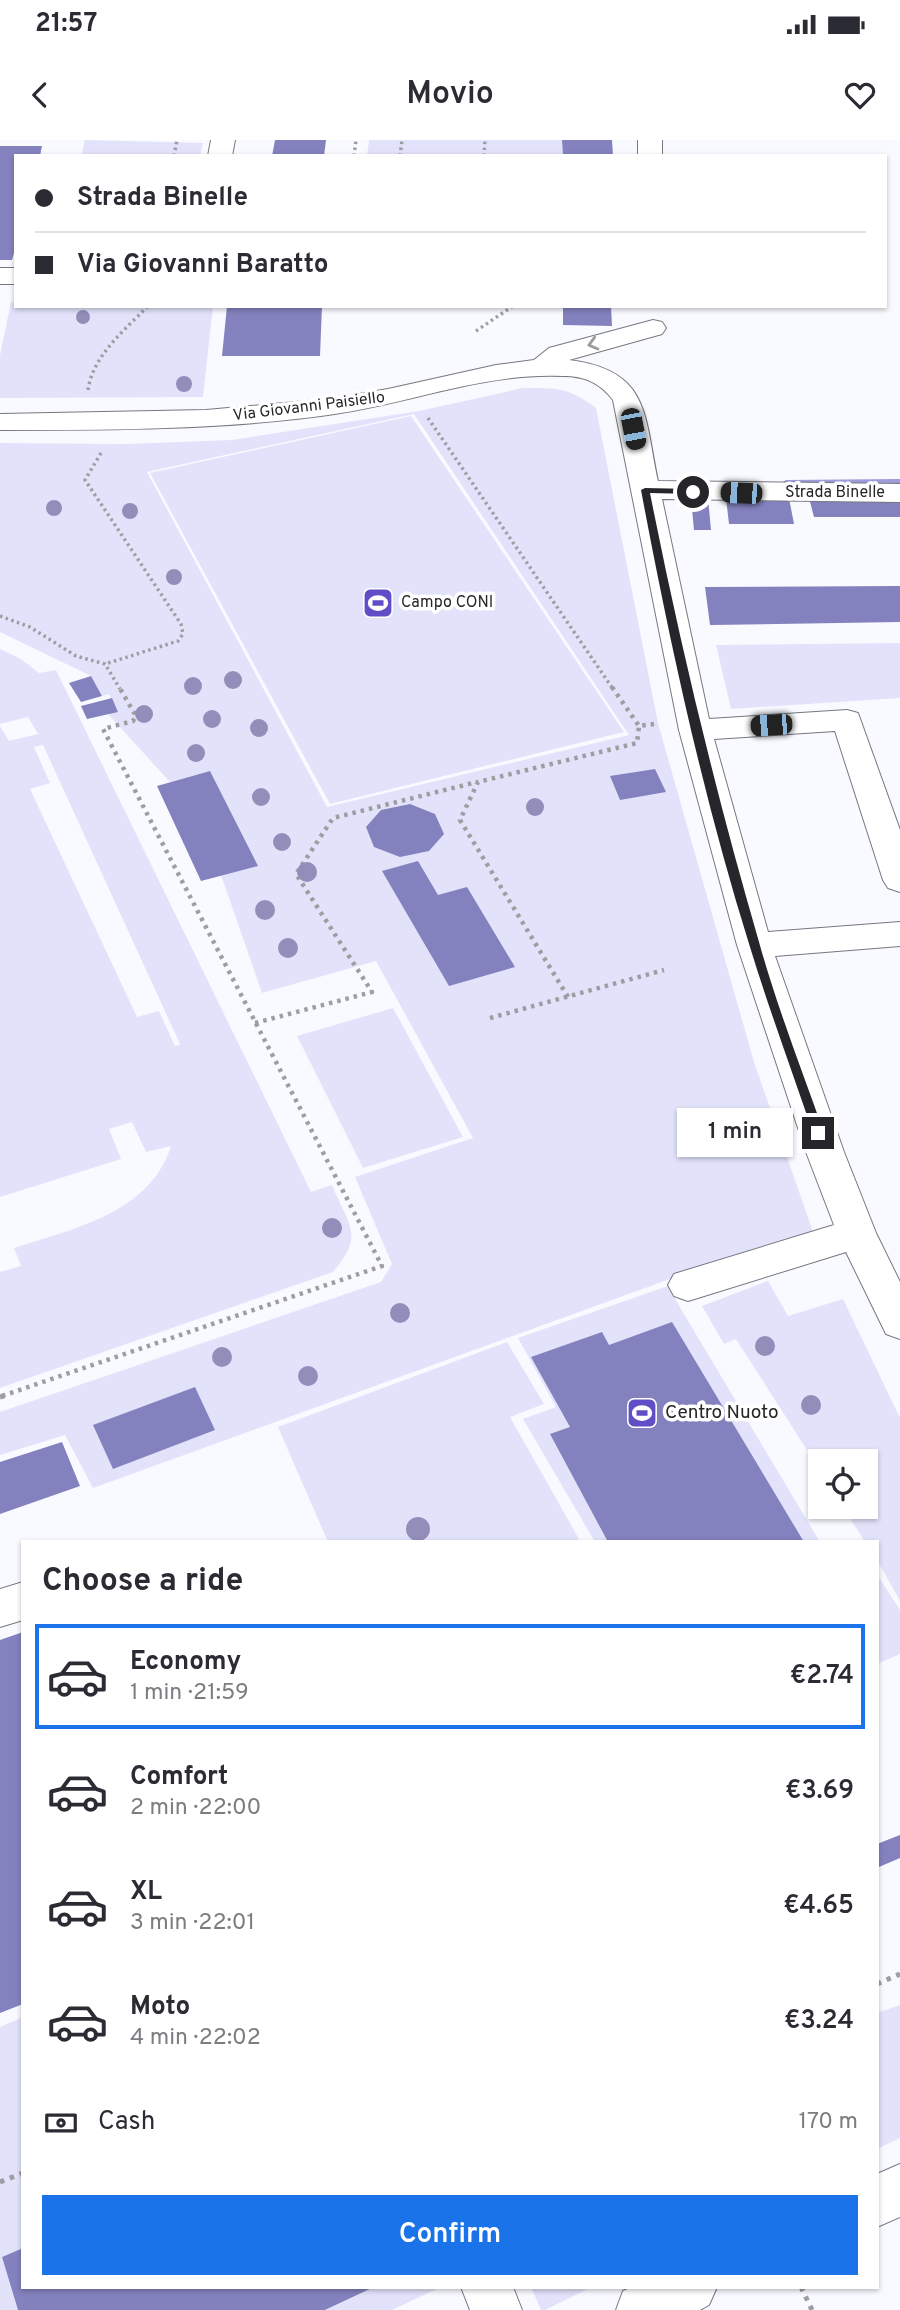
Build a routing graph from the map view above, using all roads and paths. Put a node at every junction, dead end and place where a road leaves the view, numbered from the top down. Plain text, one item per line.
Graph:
1 (146, 308) edge
2 (510, 308) edge
3 (655, 317) edge
4 (476, 331) dead end
5 (535, 368) junction
6 (627, 378) junction
7 (427, 416) dead end
8 (0, 422) edge
9 (84, 422) junction
10 (120, 422) junction
11 (645, 490) junction
12 (900, 493) edge
13 (0, 617) edge
14 (105, 663) junction
15 (694, 725) junction
16 (639, 726) junction
17 (478, 782) junction
18 (900, 880) edge
19 (900, 934) edge
20 (754, 945) junction
21 (664, 970) dead end
22 (568, 997) junction
23 (490, 1018) dead end
24 (256, 1023) junction
25 (874, 1245) edge
26 (688, 1284) dead end
27 (900, 1323) edge
28 (0, 1397) edge
29 (21, 1602) edge
30 (0, 1608) edge
31 (900, 1974) edge
32 (879, 1983) edge
33 (21, 2174) edge
34 (0, 2182) edge
35 (900, 2190) edge
36 (879, 2200) edge
37 (488, 2289) edge
38 (687, 2289) edge
39 (802, 2289) edge
40 (496, 2310) edge
41 (642, 2310) edge
42 (812, 2310) edge

1 - 9 path
2 - 4 path
3 -> 5 street
3 - 6 street
5 - 6 street, Via Giovanni Paisiello
5 - 10 street, Via Giovanni Paisiello
6 - 11 street
7 - 16 path
8 - 9 street, Via Giovanni Paisiello
9 - 10 street, Via Giovanni Paisiello
10 - 14 path
11 - 12 street, Strada Binelle
11 - 15 street
13 - 14 path
14 - 24 path
15 - 16 path
15 - 18 street
15 - 20 street
16 - 17 path
17 - 22 path
17 - 24 path
19 - 20 street
20 - 25 street
21 - 22 path
22 - 23 path
24 - 28 path
25 - 26 street
25 - 27 street
29 - 30 street
31 - 32 path
33 - 34 path
35 - 36 street
37 - 40 street
38 - 41 street
39 - 42 path

